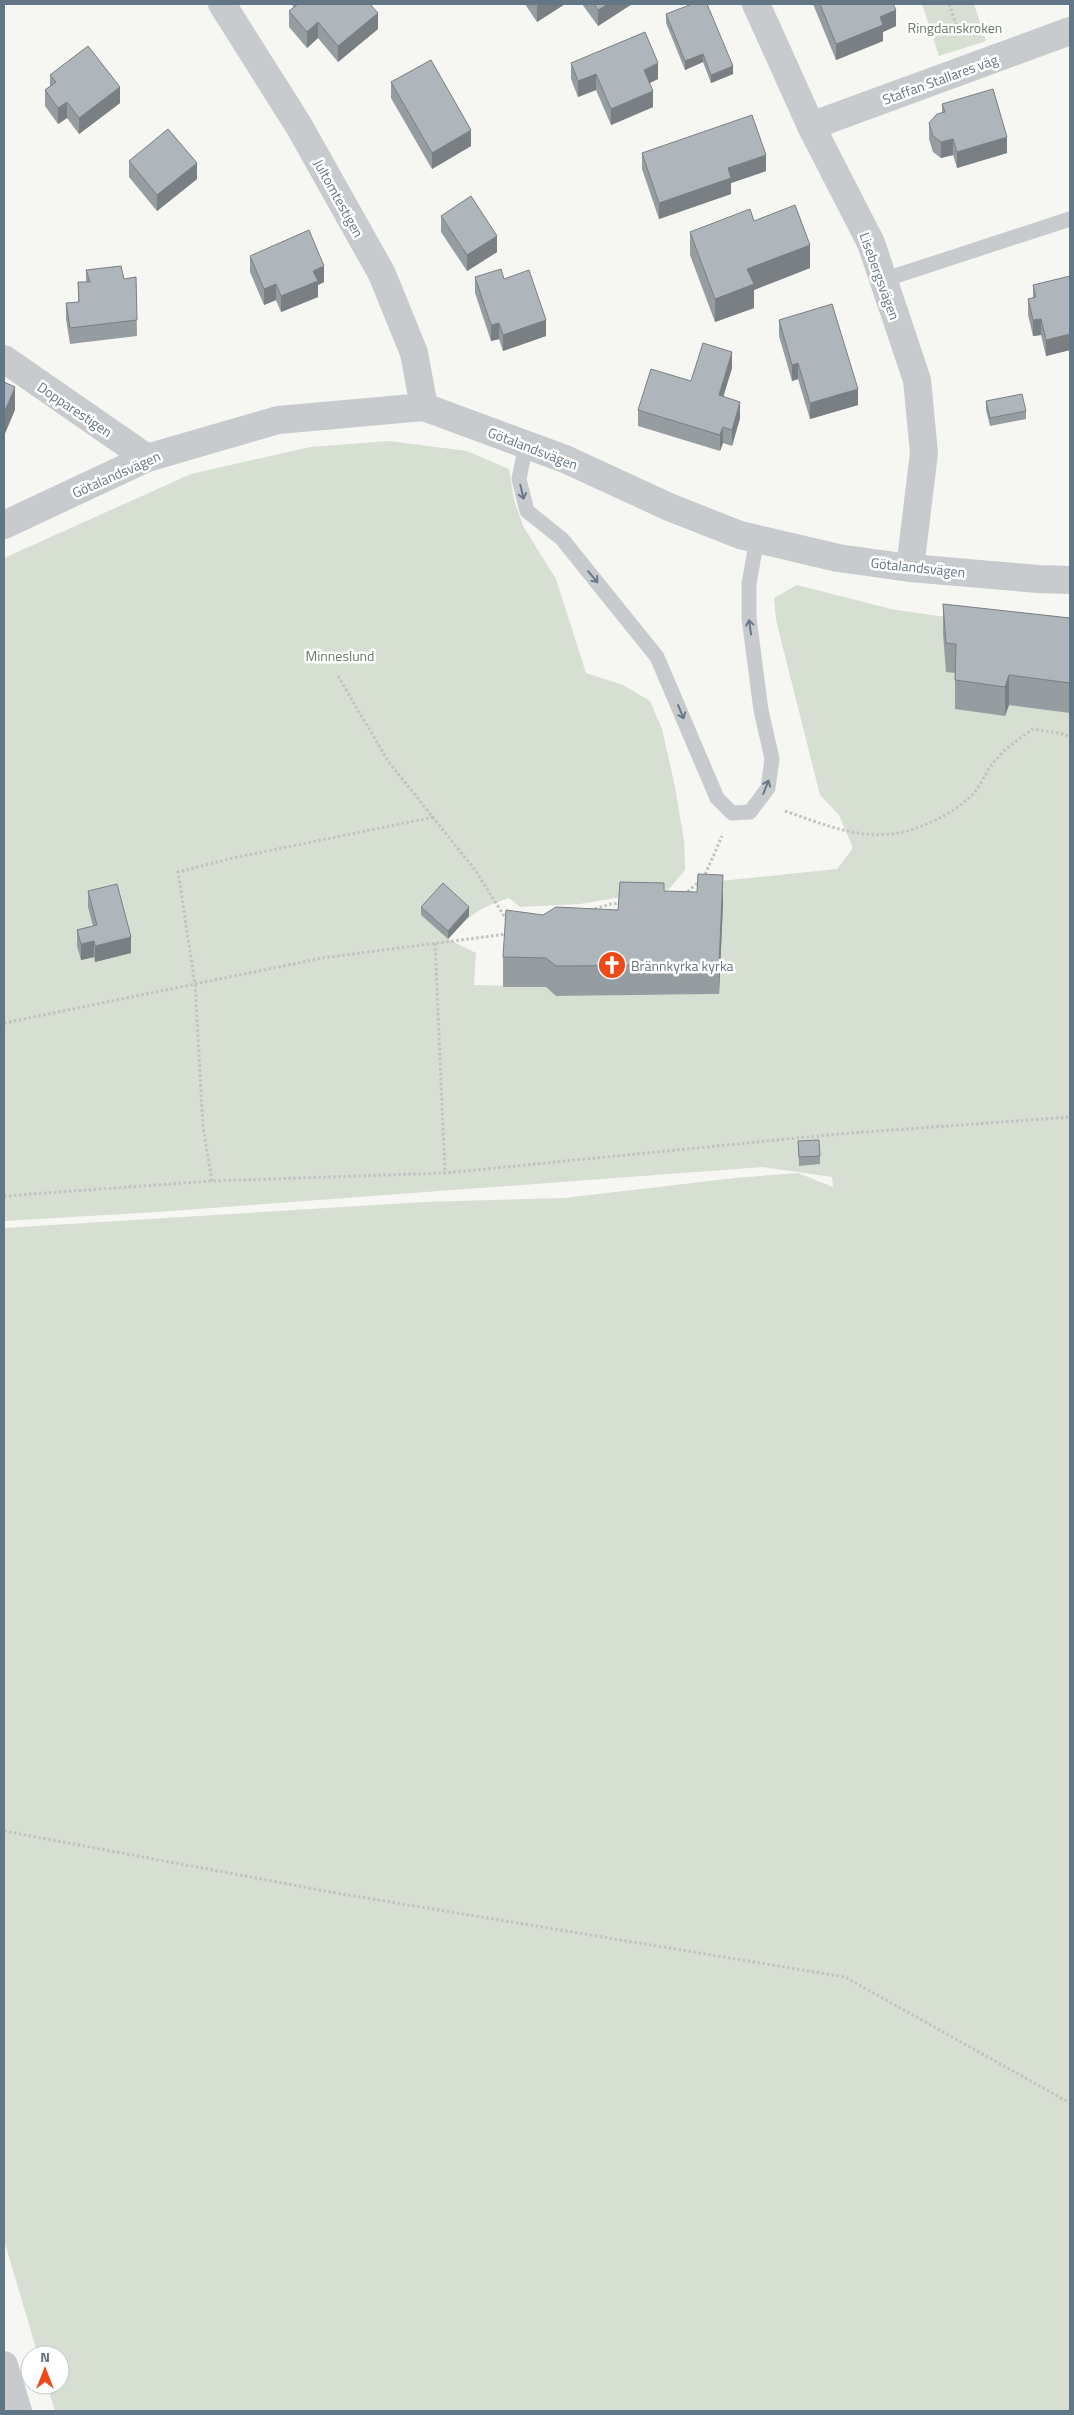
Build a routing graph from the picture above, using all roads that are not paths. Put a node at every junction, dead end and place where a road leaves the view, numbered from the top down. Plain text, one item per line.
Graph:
1 (756, 4) edge
2 (224, 5) edge
3 (1070, 31) edge
4 (810, 126) junction
5 (1070, 219) edge
6 (883, 280) junction
7 (4, 359) edge
8 (424, 407) junction
9 (526, 444) junction
10 (147, 458) junction
11 (4, 525) edge
12 (757, 538) junction
13 (910, 568) junction
14 (1070, 580) edge
15 (4, 2365) edge
16 (12, 2404) edge

1 - 4 street, Lisebergsvägen
2 - 8 street, Jultomtestigen
3 - 4 street, Staffan Stallares väg
4 - 6 street, Lisebergsvägen
5 - 6 lane
6 - 13 street, Lisebergsvägen
7 - 10 street, Dopparestigen
8 - 9 street, Götalandsvägen
8 - 10 street, Götalandsvägen
9 - 12 street, Götalandsvägen
9 -> 12 lane
10 - 11 street, Götalandsvägen
12 - 13 street, Götalandsvägen
13 - 14 street, Götalandsvägen
15 - 16 street

